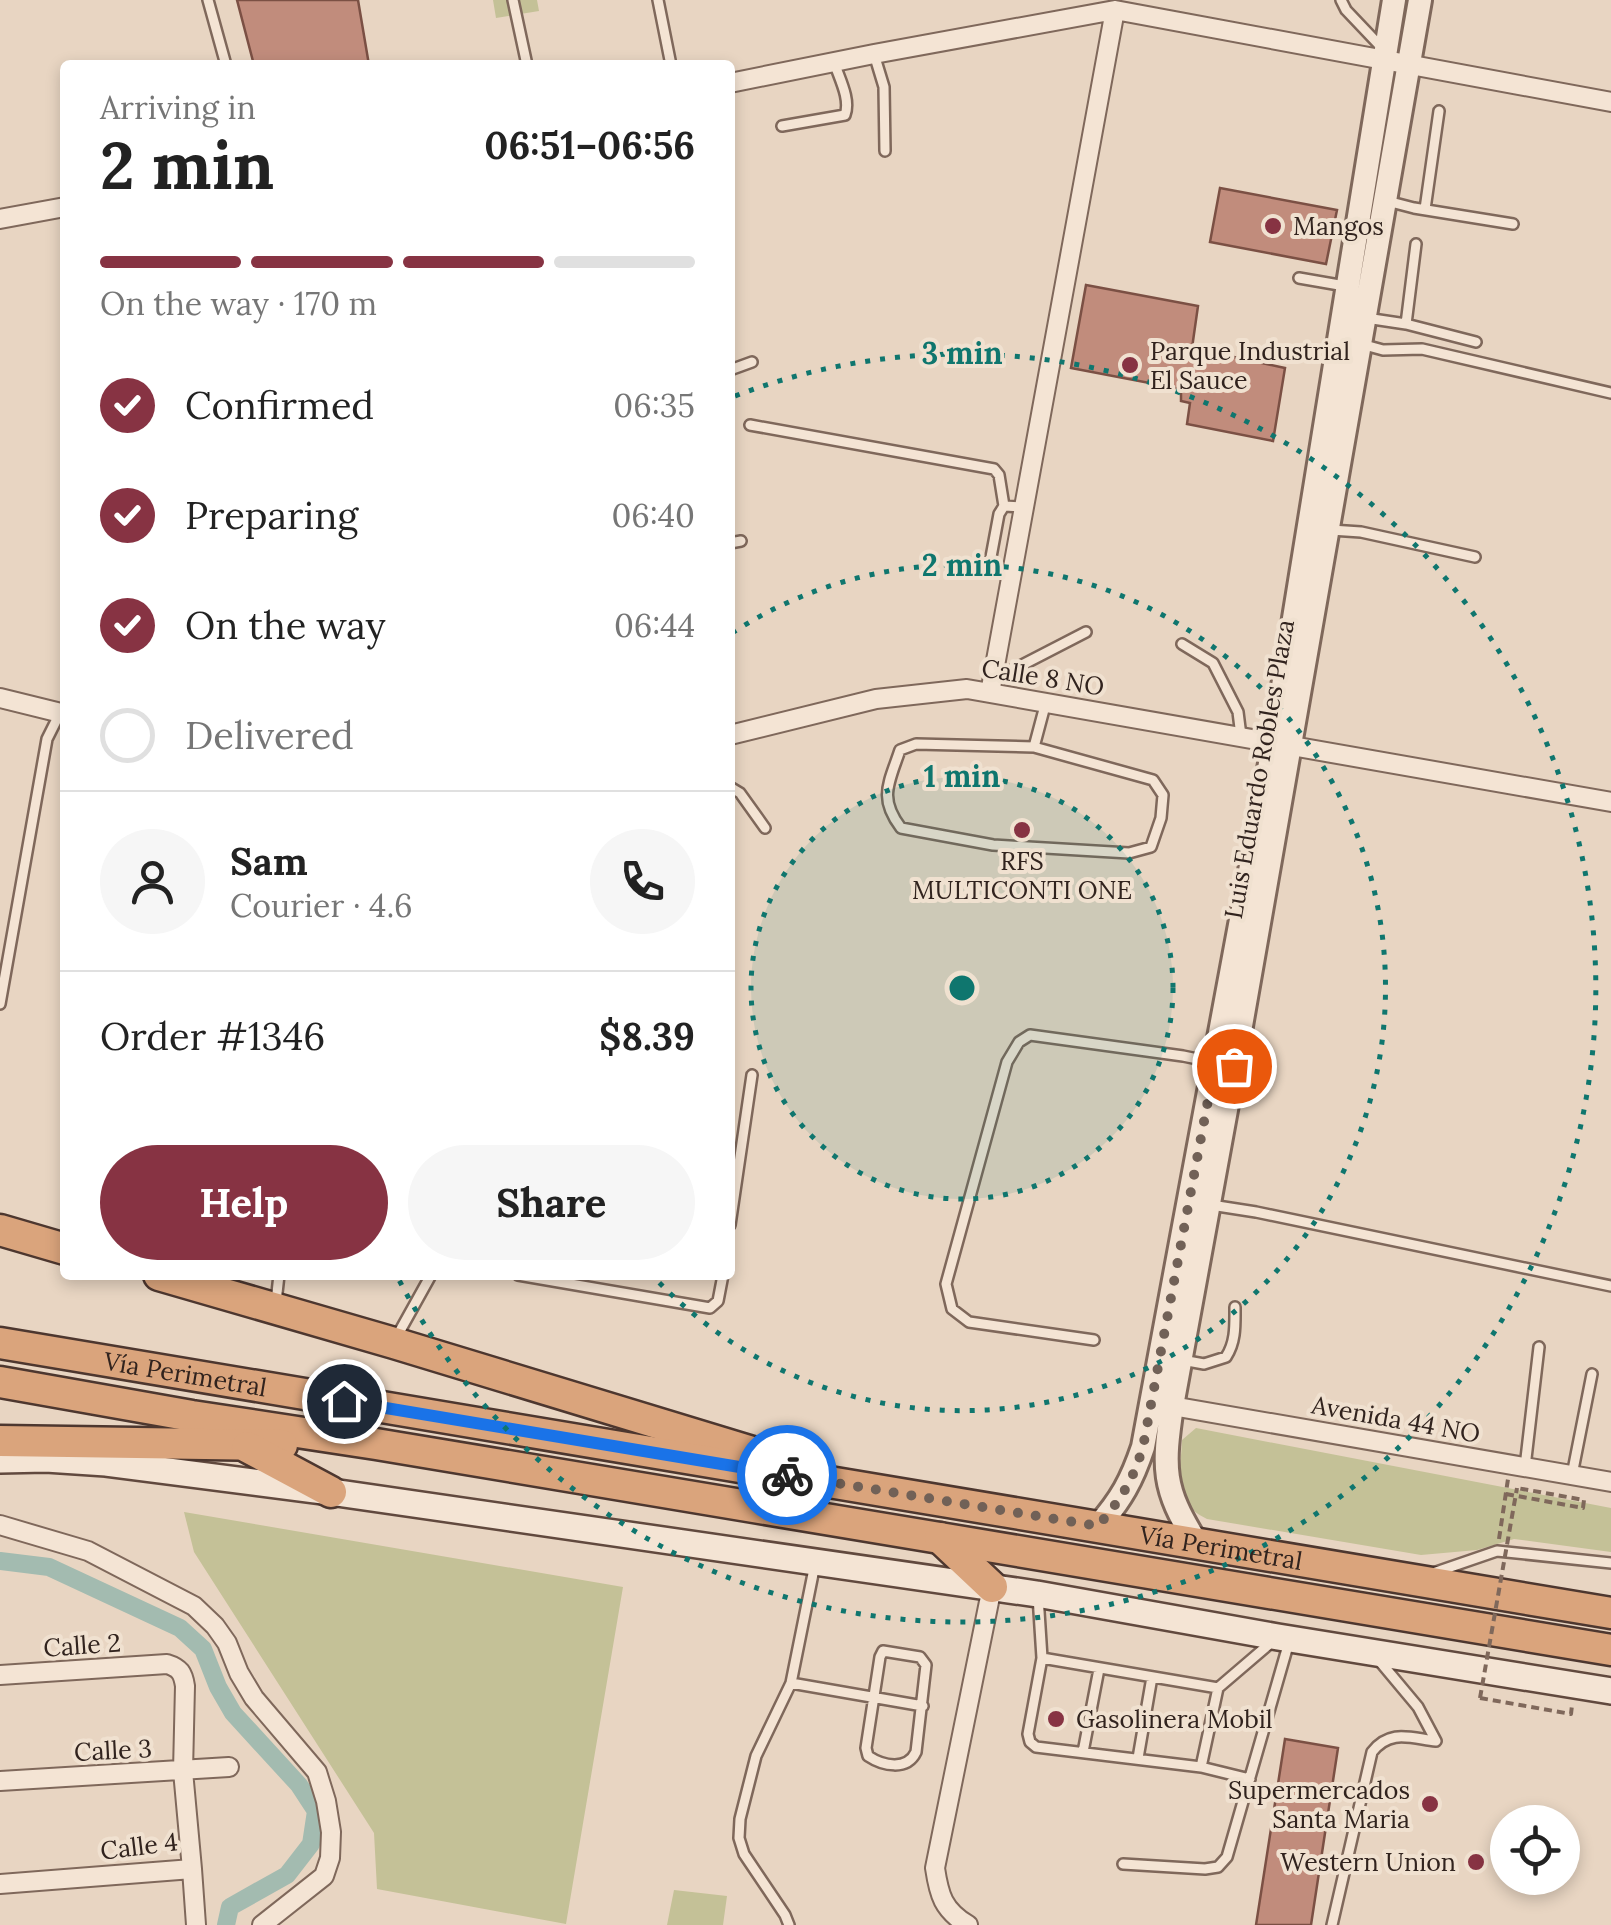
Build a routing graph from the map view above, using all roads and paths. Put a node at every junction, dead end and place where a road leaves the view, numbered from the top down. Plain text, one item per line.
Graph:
1 (208, 0) edge
2 (514, 0) edge
3 (658, 0) edge
4 (1341, 0) edge
5 (1394, 0) edge
6 (1420, 0) edge
7 (1115, 10) junction
8 (874, 54) junction
9 (1385, 56) junction
10 (225, 60) edge
11 (526, 60) edge
12 (670, 60) edge
13 (834, 62) junction
14 (1410, 66) junction
15 (735, 82) edge
16 (1611, 102) edge
17 (1439, 111) dead end
18 (782, 126) dead end
19 (885, 152) dead end
20 (1387, 200) junction
21 (60, 207) edge
22 (1425, 209) junction
23 (0, 219) edge
24 (1513, 224) dead end
25 (1416, 244) dead end
26 (1299, 278) dead end
27 (1348, 287) junction
28 (1366, 318) junction
29 (1406, 324) junction
30 (1476, 342) dead end
31 (1362, 344) junction
32 (752, 362) dead end
33 (735, 368) edge
34 (1611, 392) edge
35 (750, 425) dead end
36 (1004, 506) junction
37 (1024, 507) junction
38 (1329, 530) junction
39 (742, 541) dead end
40 (735, 542) edge
41 (991, 557) dead end
42 (1475, 558) dead end
43 (1086, 632) dead end
44 (1182, 644) dead end
45 (991, 687) junction
46 (0, 698) edge
47 (1046, 702) junction
48 (60, 713) edge
49 (60, 717) edge
50 (735, 734) edge
51 (1241, 736) junction
52 (1283, 743) junction
53 (1034, 747) junction
54 (735, 790) edge
55 (1611, 802) edge
56 (765, 828) dead end
57 (0, 1004) edge
58 (1224, 1065) junction
59 (752, 1075) dead end
60 (735, 1191) edge
61 (1208, 1205) junction
62 (0, 1230) edge
63 (60, 1248) edge
64 (175, 1280) edge
65 (278, 1280) edge
66 (427, 1280) edge
67 (547, 1280) edge
68 (722, 1280) edge
69 (1611, 1286) edge
70 (1235, 1307) dead end
71 (275, 1310) junction
72 (1094, 1340) dead end
73 (0, 1343) edge
74 (394, 1343) junction
75 (1539, 1347) dead end
76 (1180, 1360) junction
77 (1592, 1374) dead end
78 (0, 1382) edge
79 (1172, 1406) junction
80 (192, 1416) junction
81 (0, 1440) edge
82 (376, 1444) junction
83 (245, 1445) junction
84 (0, 1460) edge
85 (1518, 1466) junction
86 (1572, 1475) junction
87 (1611, 1482) edge
88 (880, 1491) junction
89 (331, 1492) junction
90 (1506, 1494) junction
91 (0, 1524) edge
92 (1098, 1526) junction
93 (940, 1538) junction
94 (1196, 1542) junction
95 (1497, 1551) junction
96 (815, 1562) junction
97 (1611, 1563) edge
98 (1414, 1579) junction
99 (992, 1587) junction
100 (1037, 1594) junction
101 (1611, 1612) edge
102 (1284, 1638) junction
103 (1611, 1650) edge
104 (1372, 1653) junction
105 (1042, 1658) junction
106 (168, 1664) joint
107 (1098, 1668) junction
108 (0, 1675) edge
109 (1152, 1677) junction
110 (791, 1683) junction
111 (1218, 1688) junction
112 (1611, 1691) edge
113 (873, 1698) junction
114 (1480, 1698) dead end
115 (922, 1706) junction
116 (1083, 1752) junction
117 (1138, 1758) junction
118 (228, 1767) dead end
119 (1201, 1767) junction
120 (184, 1771) junction
121 (1250, 1779) junction
122 (0, 1781) edge
123 (1123, 1864) dead end
124 (192, 1869) junction
125 (0, 1884) edge
126 (196, 1925) edge
127 (262, 1925) edge
128 (789, 1925) edge
129 (968, 1925) edge
130 (1332, 1925) edge

1 - 10 lane
2 - 11 lane
3 - 12 lane
4 - 9 lane
5 - 9 street, Luis Eduardo Robles Plaza
6 - 14 street, Luis Eduardo Robles Plaza
7 - 8 street
7 - 9 street
7 - 37 street
8 - 13 street
8 - 19 lane
9 - 14 street
9 - 27 street, Luis Eduardo Robles Plaza
13 - 15 street
13 - 18 lane
14 - 16 street
14 - 20 street, Luis Eduardo Robles Plaza
17 - 22 lane
20 - 22 lane
20 - 28 street, Luis Eduardo Robles Plaza
21 - 23 street
22 - 24 lane
25 - 29 lane
26 - 27 lane
27 - 52 street, Luis Eduardo Robles Plaza
28 - 29 lane
28 - 31 street, Luis Eduardo Robles Plaza
29 - 30 lane
31 - 34 lane
31 - 38 street, Luis Eduardo Robles Plaza
32 - 33 lane
35 - 36 lane
36 - 37 lane
36 - 41 lane
37 - 45 street
38 - 42 lane
38 - 52 street, Luis Eduardo Robles Plaza
39 - 40 lane
43 - 45 lane
44 - 51 lane
45 - 47 street, Calle 8 NO
45 - 50 street, Calle 8 NO
46 - 48 street
47 - 51 street, Calle 8 NO
47 - 53 lane
49 - 57 lane
51 - 52 street, Calle 8 NO
52 - 55 street
52 - 58 street, Luis Eduardo Robles Plaza
53 - 53 lane
54 - 56 lane
58 - 61 street, Luis Eduardo Robles Plaza
58 - 72 lane
58 - 92 street, Luis Eduardo Robles Plaza
59 - 60 lane
61 - 69 lane
61 - 76 street, Luis Eduardo Robles Plaza
62 - 63 highway
64 - 71 highway
65 - 71 lane
66 - 74 lane
67 - 68 lane
70 - 76 lane
71 - 74 highway
73 - 88 highway, Vía Perimetral
74 - 88 highway
75 - 85 lane
76 - 79 street, Luis Eduardo Robles Plaza
77 - 86 lane
78 - 80 highway, Vía Perimetral
79 - 85 street, Avenida 44 NO
79 - 94 street, Luis Eduardo Robles Plaza
80 - 82 highway, Vía Perimetral
80 - 83 highway
81 - 83 highway
82 - 83 highway
82 - 93 highway, Vía Perimetral
83 - 89 highway
84 - 89 main road
85 - 86 street, Avenida 44 NO
85 - 90 path
86 - 87 street, Avenida 44 NO
88 - 92 highway, Vía Perimetral
89 - 96 main road
90 - 95 path
90 - 114 path, bridge
91 - 127 street
92 - 94 highway, Vía Perimetral
93 - 99 highway
93 - 103 highway, Vía Perimetral
94 - 98 highway, Vía Perimetral
95 - 97 lane
95 - 98 lane
96 - 99 main road
96 - 110 lane
98 - 101 highway, Vía Perimetral
99 - 100 main road
99 - 129 street
100 - 102 main road
100 - 105 lane
102 - 104 main road
102 - 111 lane
102 - 121 lane
104 - 112 main road
104 - 130 lane
105 - 107 lane
105 - 116 lane
106 - 108 street, Calle 2
106 - 120 street, Calle 4
107 - 109 lane
107 - 116 lane
109 - 111 lane
109 - 117 lane
110 - 113 lane
110 - 128 lane
111 - 119 lane
113 - 115 lane
113 - 115 lane
113 - 115 lane
116 - 117 lane
117 - 119 lane
118 - 120 street, Calle 3
119 - 121 lane
120 - 122 street, Calle 3
120 - 124 street, Calle 4
121 - 123 lane
124 - 125 street, Calle 4
124 - 126 street

